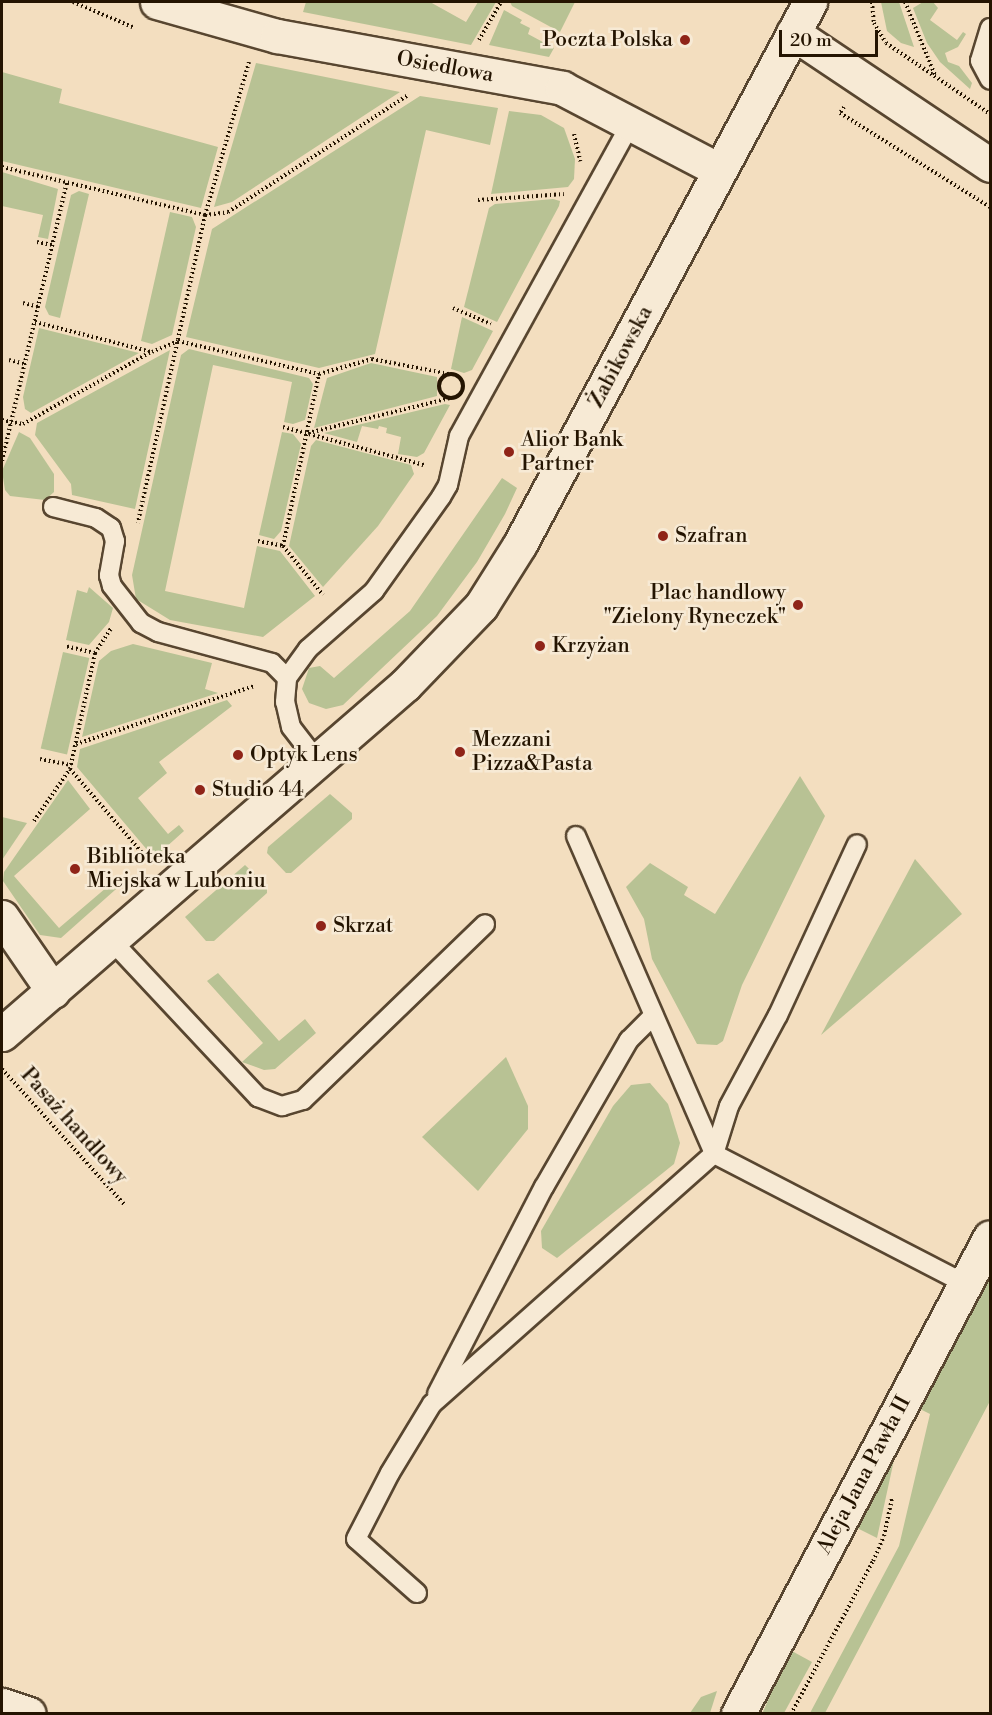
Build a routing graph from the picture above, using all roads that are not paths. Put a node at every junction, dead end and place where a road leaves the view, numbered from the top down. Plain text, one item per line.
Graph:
1 (157, 2) edge
2 (810, 2) edge
3 (990, 28) edge
4 (793, 33) junction
5 (990, 80) edge
6 (631, 123) junction
7 (990, 165) edge
8 (720, 170) junction
9 (53, 507) dead end
10 (287, 678) junction
11 (318, 762) junction
12 (576, 836) dead end
13 (857, 844) dead end
14 (2, 917) edge
15 (485, 924) dead end
16 (112, 941) junction
17 (53, 991) junction
18 (653, 1016) junction
19 (2, 1034) edge
20 (714, 1154) junction
21 (990, 1238) edge
22 (966, 1284) junction
23 (432, 1404) junction
24 (417, 1593) dead end
25 (2, 1705) edge
26 (29, 1713) edge
27 (738, 1713) edge

1 - 6 street, Osiedlowa
2 - 4 street, Żabikowska
3 - 5 lane
4 - 7 street
4 - 8 street, Żabikowska
6 - 8 street, Osiedlowa
6 - 10 lane
8 - 11 street, Żabikowska
9 - 10 lane
10 - 11 lane
11 - 16 street, Żabikowska
12 - 18 lane
13 - 20 lane
14 - 17 street
15 - 16 lane
16 - 17 street, Żabikowska
17 - 19 street, Żabikowska
18 - 20 lane
18 - 23 lane
20 - 22 lane
20 - 23 lane
21 - 22 street, Aleja Jana Pawła II
22 - 27 street, Aleja Jana Pawła II
23 - 24 lane
25 - 26 street

